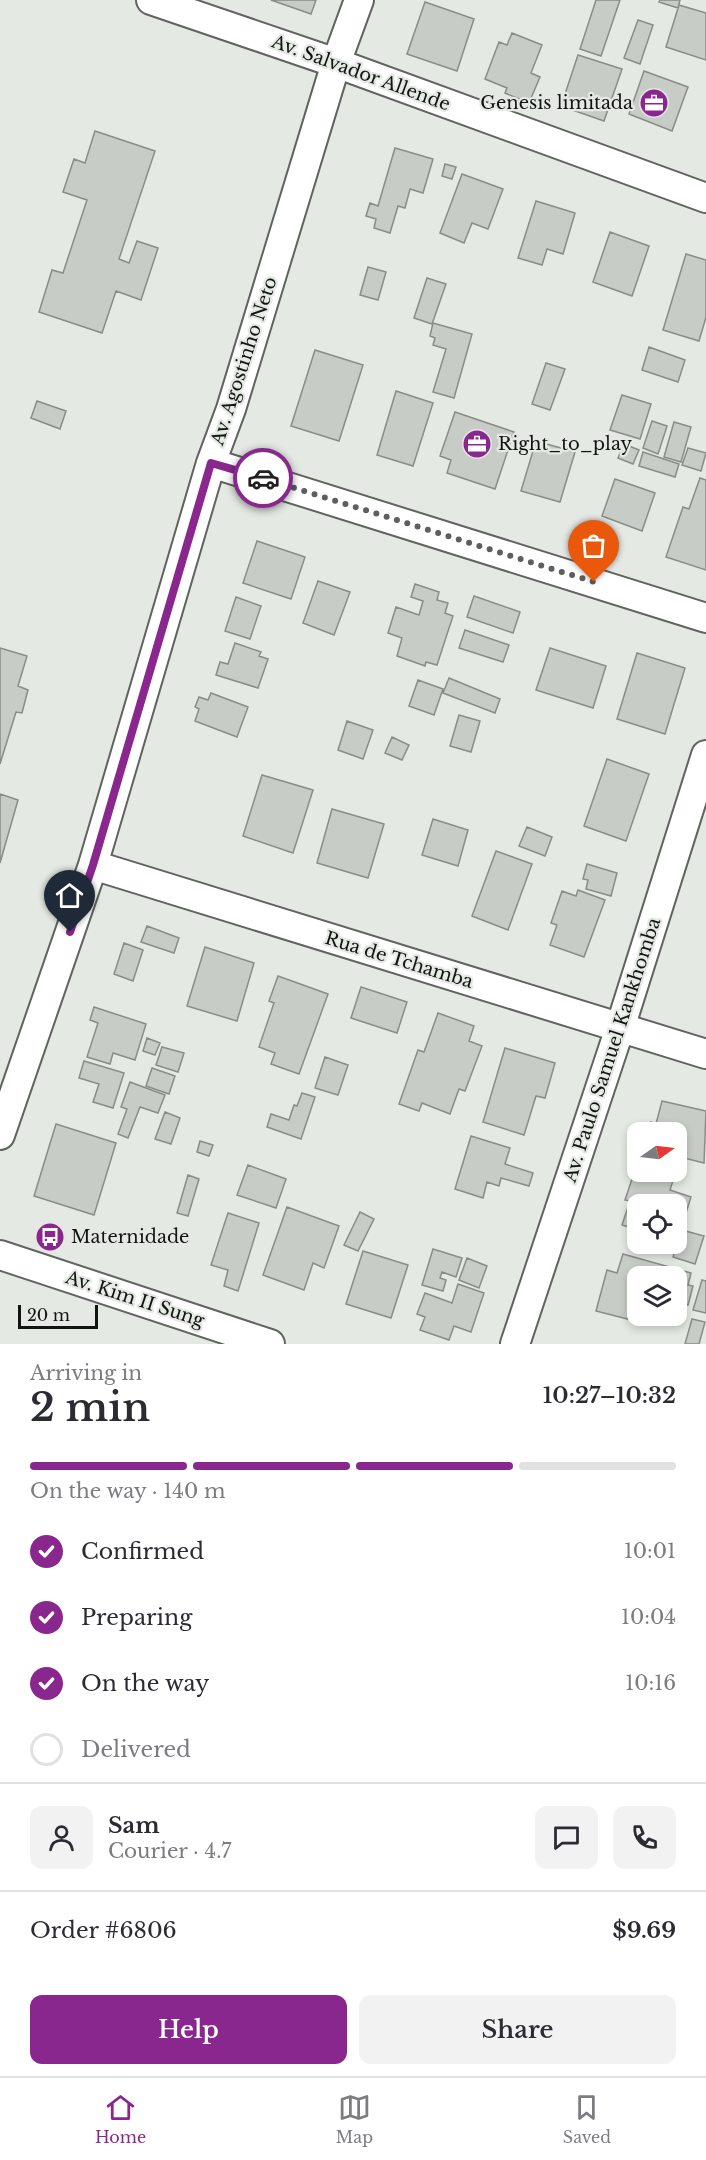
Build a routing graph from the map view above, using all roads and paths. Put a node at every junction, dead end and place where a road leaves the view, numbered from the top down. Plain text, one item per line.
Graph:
1 (151, 0) edge
2 (359, 0) edge
3 (336, 63) junction
4 (706, 198) edge
5 (211, 463) junction
6 (706, 618) edge
7 (706, 755) edge
8 (93, 865) junction
9 (620, 1029) junction
10 (706, 1054) edge
11 (0, 1135) edge
12 (0, 1255) edge
13 (270, 1344) edge
14 (515, 1344) edge

1 - 3 street, Av. Salvador Allende
2 - 3 street, Av. Agostinho Neto
3 - 4 street, Av. Salvador Allende
3 - 5 street, Av. Agostinho Neto
5 - 6 street
5 - 8 street, Av. Agostinho Neto
7 - 9 street, Av. Paulo Samuel Kankhomba
8 - 9 street, Rua de Tchamba
8 - 11 street, Av. Agostinho Neto
9 - 10 street, Rua de Tchamba
9 - 14 street, Av. Paulo Samuel Kankhomba
12 - 13 street, Av. Kim II Sung

